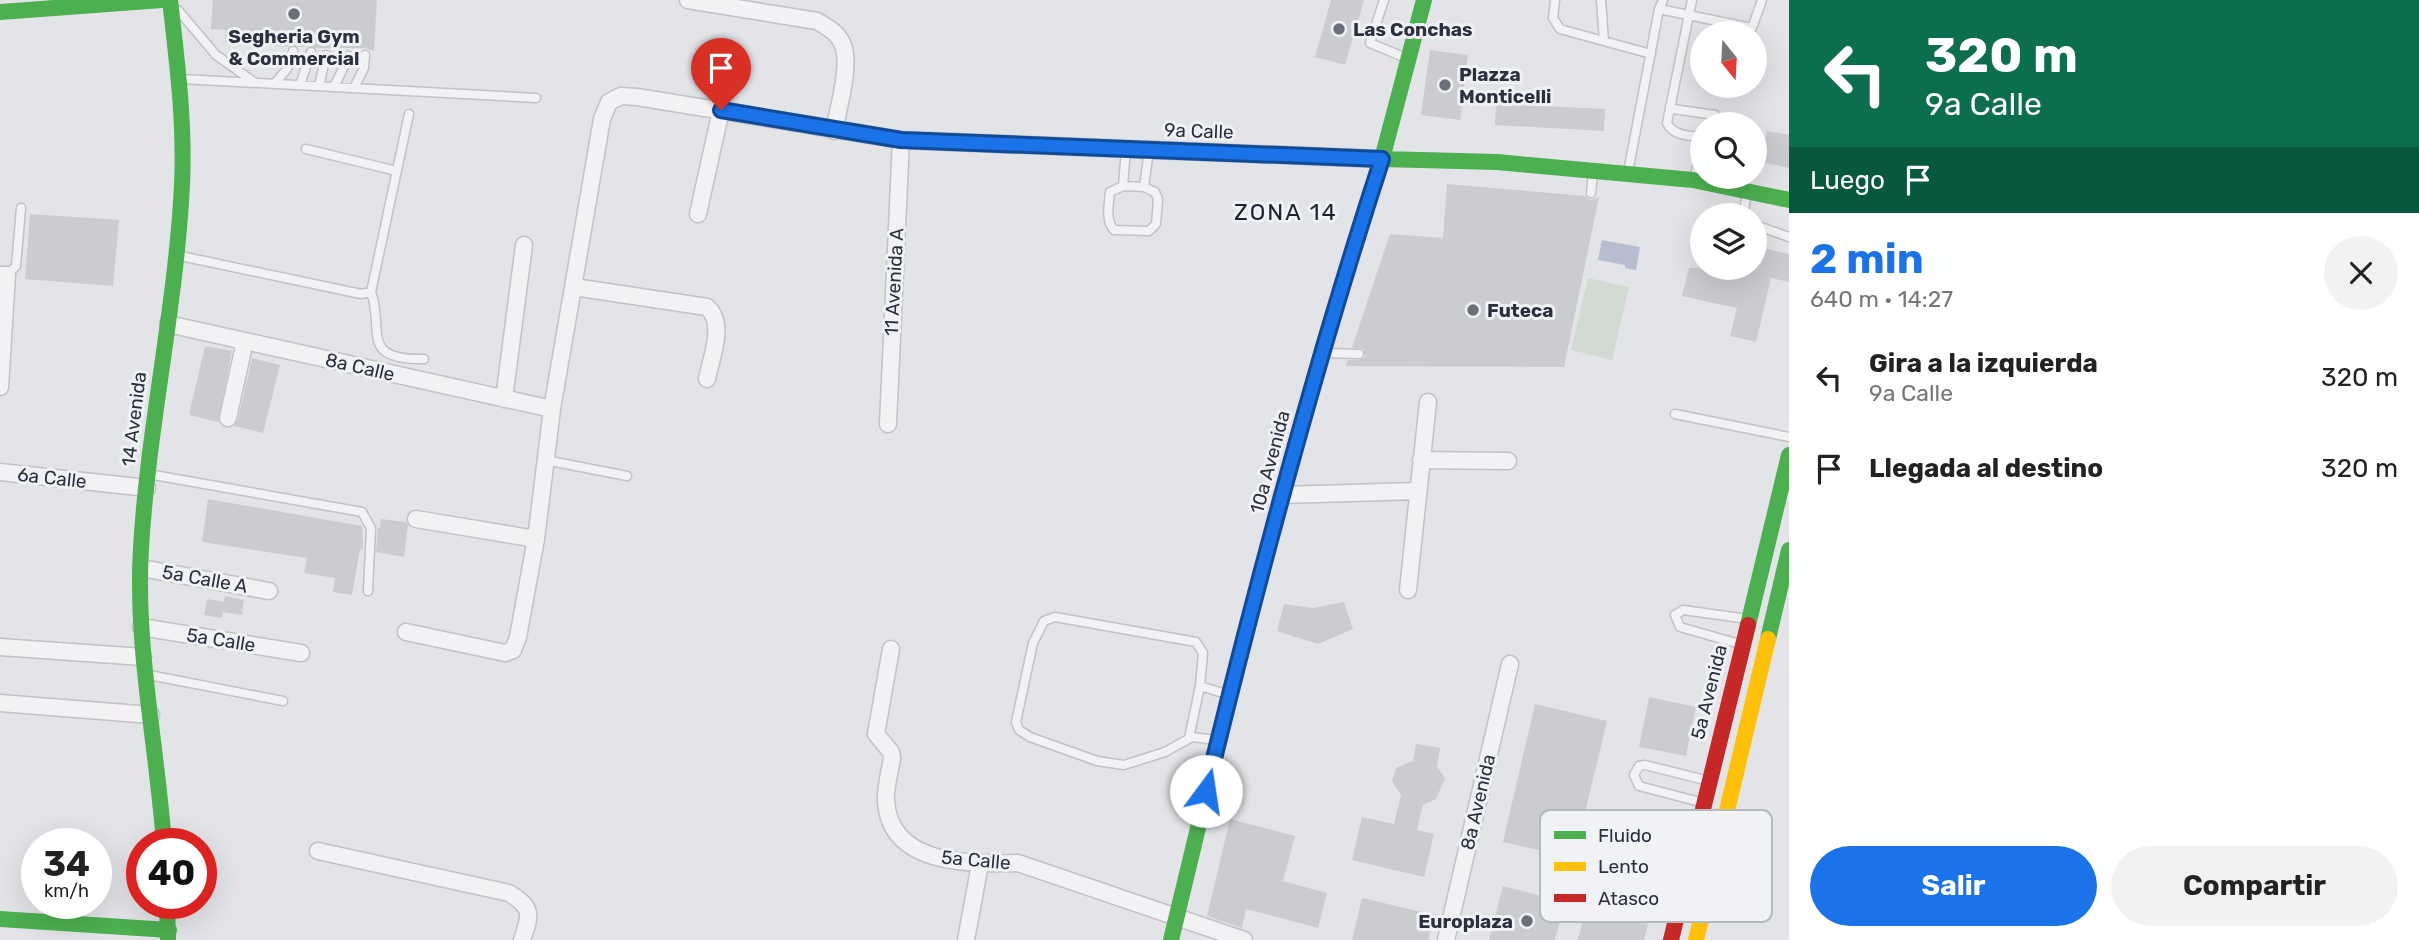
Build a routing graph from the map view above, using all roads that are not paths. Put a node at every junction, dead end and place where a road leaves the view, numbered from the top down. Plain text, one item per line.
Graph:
1 (162, 0) edge
2 (170, 0) edge
3 (688, 0) edge
4 (1384, 0) edge
5 (1424, 0) edge
6 (1555, 0) edge
7 (1601, 0) edge
8 (1663, 0) edge
9 (1692, 0) edge
10 (1762, 0) edge
11 (1659, 9) junction
12 (0, 12) edge
13 (1690, 16) junction
14 (1604, 41) junction
15 (293, 51) dead end
16 (311, 52) dead end
17 (1651, 54) junction
18 (326, 55) dead end
19 (365, 55) dead end
20 (349, 56) dead end
21 (1409, 59) junction
22 (180, 78) junction
23 (254, 82) junction
24 (275, 83) junction
25 (300, 85) junction
26 (318, 86) junction
27 (334, 87) junction
28 (354, 88) junction
29 (536, 98) dead end
30 (1670, 106) junction
31 (721, 110) junction
32 (1694, 112) edge
33 (409, 114) dead end
34 (834, 131) junction
35 (1690, 136) edge
36 (901, 140) junction
37 (306, 149) dead end
38 (1126, 149) junction
39 (1149, 150) junction
40 (1382, 159) junction
41 (397, 170) junction
42 (1593, 172) junction
43 (1627, 175) junction
44 (1690, 180) edge
45 (1123, 186) junction
46 (1144, 187) junction
47 (1742, 189) edge
48 (1748, 190) junction
49 (1591, 193) dead end
50 (1789, 200) edge
51 (1745, 203) edge
52 (21, 208) dead end
53 (698, 214) dead end
54 (1767, 229) edge
55 (1789, 237) edge
56 (524, 245) dead end
57 (176, 255) junction
58 (4, 275) edge
59 (574, 287) junction
60 (371, 292) junction
61 (168, 324) junction
62 (1, 339) edge
63 (245, 341) junction
64 (1320, 346) junction
65 (1359, 354) dead end
66 (424, 359) dead end
67 (707, 379) dead end
68 (0, 387) edge
69 (503, 398) junction
70 (1428, 402) dead end
71 (552, 410) junction
72 (1675, 414) dead end
73 (228, 418) dead end
74 (888, 424) dead end
75 (1789, 437) edge
76 (1789, 455) edge
77 (545, 460) junction
78 (1421, 460) junction
79 (1508, 461) dead end
80 (0, 472) edge
81 (627, 475) dead end
82 (147, 481) junction
83 (1417, 491) junction
84 (1282, 495) junction
85 (416, 519) dead end
86 (536, 539) junction
87 (1789, 550) edge
88 (141, 568) junction
89 (1408, 590) dead end
90 (269, 591) dead end
91 (369, 591) dead end
92 (1749, 620) junction
93 (141, 627) junction
94 (406, 632) dead end
95 (1742, 645) junction
96 (0, 647) edge
97 (891, 649) dead end
98 (300, 653) dead end
99 (143, 657) junction
100 (1510, 664) dead end
101 (146, 675) junction
102 (1200, 686) junction
103 (1229, 695) junction
104 (283, 701) dead end
105 (0, 703) edge
106 (151, 715) junction
107 (1189, 738) junction
108 (1218, 740) junction
109 (1709, 781) junction
110 (1704, 803) junction
111 (1702, 810) edge
112 (1727, 810) edge
113 (162, 828) edge
114 (318, 851) dead end
115 (980, 864) junction
116 (1176, 916) junction
117 (0, 919) edge
118 (1675, 922) edge
119 (1700, 922) edge
120 (169, 935) edge
121 (522, 940) edge
122 (966, 940) edge
123 (1171, 940) edge
124 (1244, 940) edge
125 (1446, 940) edge
126 (1671, 940) edge
127 (1696, 940) edge

1 - 12 street
2 - 22 street, 14 Avenida
2 - 23 lane
3 - 34 street
4 - 21 lane
5 - 21 street, 10a Avenida
6 - 14 lane
7 - 14 lane
8 - 11 lane
9 - 13 lane
10 - 13 lane
11 - 13 lane
11 - 17 lane
13 - 30 lane
14 - 17 lane
15 - 24 lane
16 - 25 lane
17 - 43 lane
18 - 26 lane
19 - 28 lane
20 - 27 lane
21 - 40 street, 10a Avenida
22 - 23 lane
22 - 57 street, 14 Avenida
23 - 24 lane
24 - 25 lane
25 - 26 lane
26 - 27 lane
27 - 28 lane
28 - 29 lane
30 - 32 lane
30 - 35 lane
31 - 34 street, 9a Calle
31 - 53 street
31 - 59 street, 9a Calle
33 - 41 lane
34 - 36 street, 9a Calle
36 - 38 street, 9a Calle
36 - 74 street, 11 Avenida A
37 - 41 lane
38 - 39 street, 9a Calle
38 - 45 lane
39 - 40 street, 9a Calle
39 - 46 lane
40 - 42 street, 9a Calle
40 - 64 street, 10a Avenida
41 - 60 lane
42 - 43 street, 9a Calle
42 - 49 lane
43 - 44 street, 9a Calle
45 - 46 lane
45 - 46 lane
47 - 48 street, 9a Calle
48 - 50 street, 9a Calle
48 - 51 lane
52 - 58 lane
54 - 55 lane
56 - 69 street
57 - 60 lane
57 - 61 street, 14 Avenida
58 - 62 street
59 - 67 street
59 - 71 street
60 - 66 lane
61 - 63 street, 8a Calle
61 - 82 street, 14 Avenida
62 - 68 street
63 - 69 street, 8a Calle
63 - 73 street
64 - 65 lane
64 - 84 street, 10a Avenida
69 - 71 street, 8a Calle
70 - 78 street
71 - 77 street
72 - 75 lane
76 - 92 street, 5a Avenida
77 - 81 lane
77 - 86 street
78 - 79 street
78 - 83 street
80 - 82 street, 6a Calle
82 - 88 street, 14 Avenida
82 - 91 lane
83 - 84 street
83 - 89 street
84 - 103 street, 10a Avenida
85 - 86 street
86 - 94 street
87 - 112 street
88 - 90 street, 5a Calle A
88 - 93 street, 14 Avenida
92 - 95 street, 5a Avenida
92 - 95 lane
93 - 98 street, 5a Calle
93 - 99 street, 14 Avenida
95 - 109 street, 5a Avenida
96 - 99 street
97 - 115 street, 5a Calle
99 - 101 street, 14 Avenida
100 - 125 street, 8a Avenida
101 - 104 lane
101 - 106 street, 14 Avenida
102 - 103 lane
102 - 107 lane
102 - 107 lane
103 - 108 street, 10a Avenida
105 - 106 street
106 - 113 street, 14 Avenida
107 - 108 lane
108 - 116 street, 10a Avenida
109 - 110 street, 5a Avenida
109 - 110 lane
110 - 111 street, 5a Avenida
114 - 121 street
115 - 116 street, 5a Calle
115 - 122 street
116 - 123 street, 10a Avenida
116 - 124 street, 5a Calle
117 - 120 street
118 - 126 street, 5a Avenida
119 - 127 street

